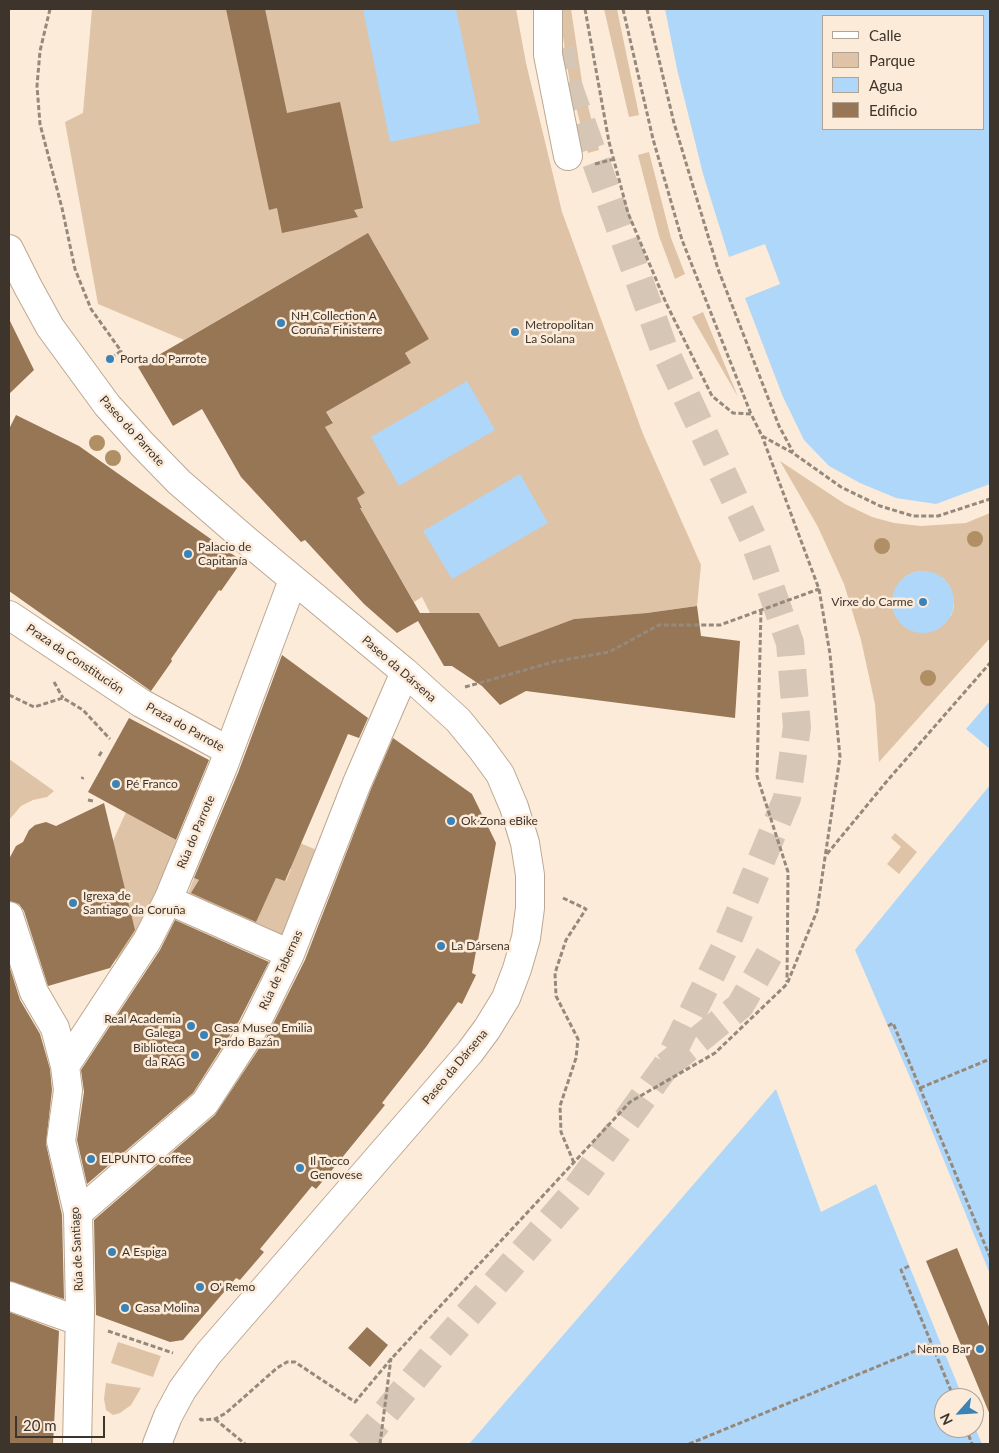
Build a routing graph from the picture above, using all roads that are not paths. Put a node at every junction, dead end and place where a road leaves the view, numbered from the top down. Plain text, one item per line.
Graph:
1 (548, 9) edge
2 (568, 156) dead end
3 (9, 249) edge
4 (293, 580) junction
5 (9, 614) edge
6 (405, 672) junction
7 (141, 703) joint
8 (229, 751) junction
9 (168, 900) junction
10 (9, 916) edge
11 (290, 954) junction
12 (65, 1066) junction
13 (78, 1213) junction
14 (9, 1296) edge
15 (79, 1321) junction
16 (77, 1444) edge
17 (157, 1444) edge

1 - 2 street
3 - 4 street, Paseo do Parrote
4 - 6 street, Paseo da Dársena
4 - 8 street, Rúa do Parrote
5 - 7 street, Praza da Constitución
6 - 11 street, Rúa de Tabernas
6 - 17 street, Paseo da Dársena
7 - 8 street, Praza do Parrote
8 - 9 street, Rúa do Parrote
9 - 11 street
9 - 12 street, Rúa do Parrote
10 - 12 street, Rúa de Santiago
11 - 13 street, Rúa de Tabernas
12 - 13 street, Rúa de Santiago
13 - 15 street, Rúa de Santiago
14 - 15 street
15 - 16 street, Rúa de Santiago

